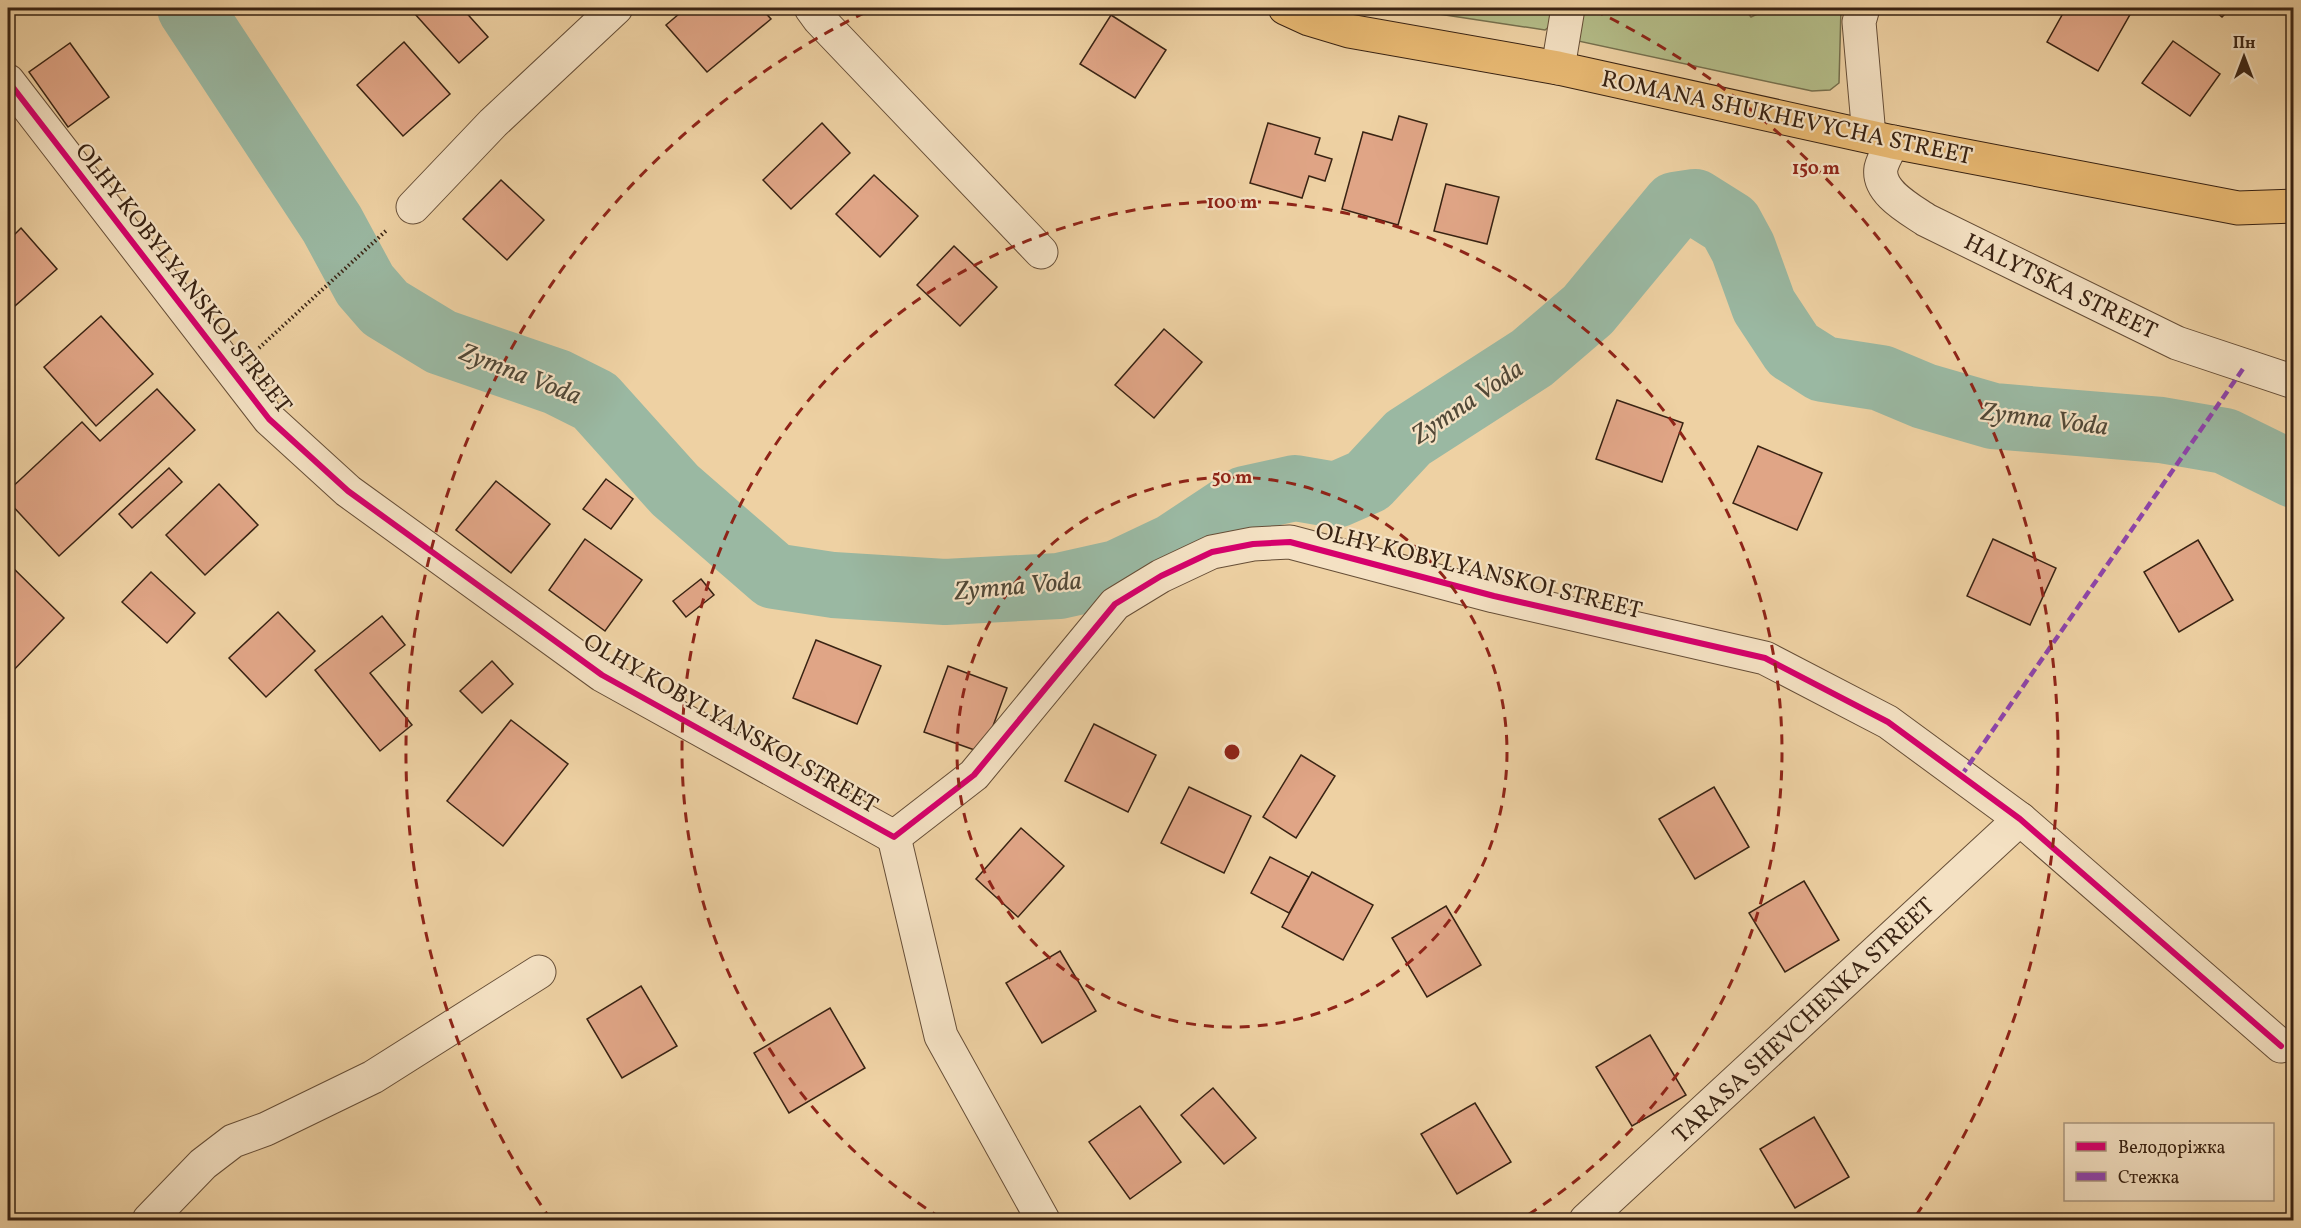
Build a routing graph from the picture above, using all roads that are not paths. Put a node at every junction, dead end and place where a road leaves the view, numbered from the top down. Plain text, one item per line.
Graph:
1 (616, 8) edge
2 (811, 8) edge
3 (1285, 8) edge
4 (1568, 8) edge
5 (1863, 8) edge
6 (1558, 68) junction
7 (8, 81) edge
8 (1881, 139) junction
9 (2294, 206) edge
10 (413, 207) road end
11 (1041, 252) dead end
12 (2294, 382) edge
13 (2020, 819) junction
14 (894, 837) junction
15 (539, 972) dead end
16 (2281, 1046) dead end
17 (148, 1221) edge
18 (1043, 1221) edge
19 (1586, 1221) edge

1 - 10 street
2 - 11 street
3 - 6 main road, ROMANA SHUKHEVYCHA STREET
4 - 6 street
5 - 8 street
6 - 8 main road, ROMANA SHUKHEVYCHA STREET
7 - 14 street, OLHY KOBYLYANSKOI STREET
8 - 9 main road, ROMANA SHUKHEVYCHA STREET
8 - 12 street, HALYTSKA STREET
13 - 14 street, OLHY KOBYLYANSKOI STREET
13 - 16 street, OLHY KOBYLYANSKOI STREET
13 - 19 street, TARASA SHEVCHENKA STREET
14 - 18 street
15 - 17 street

